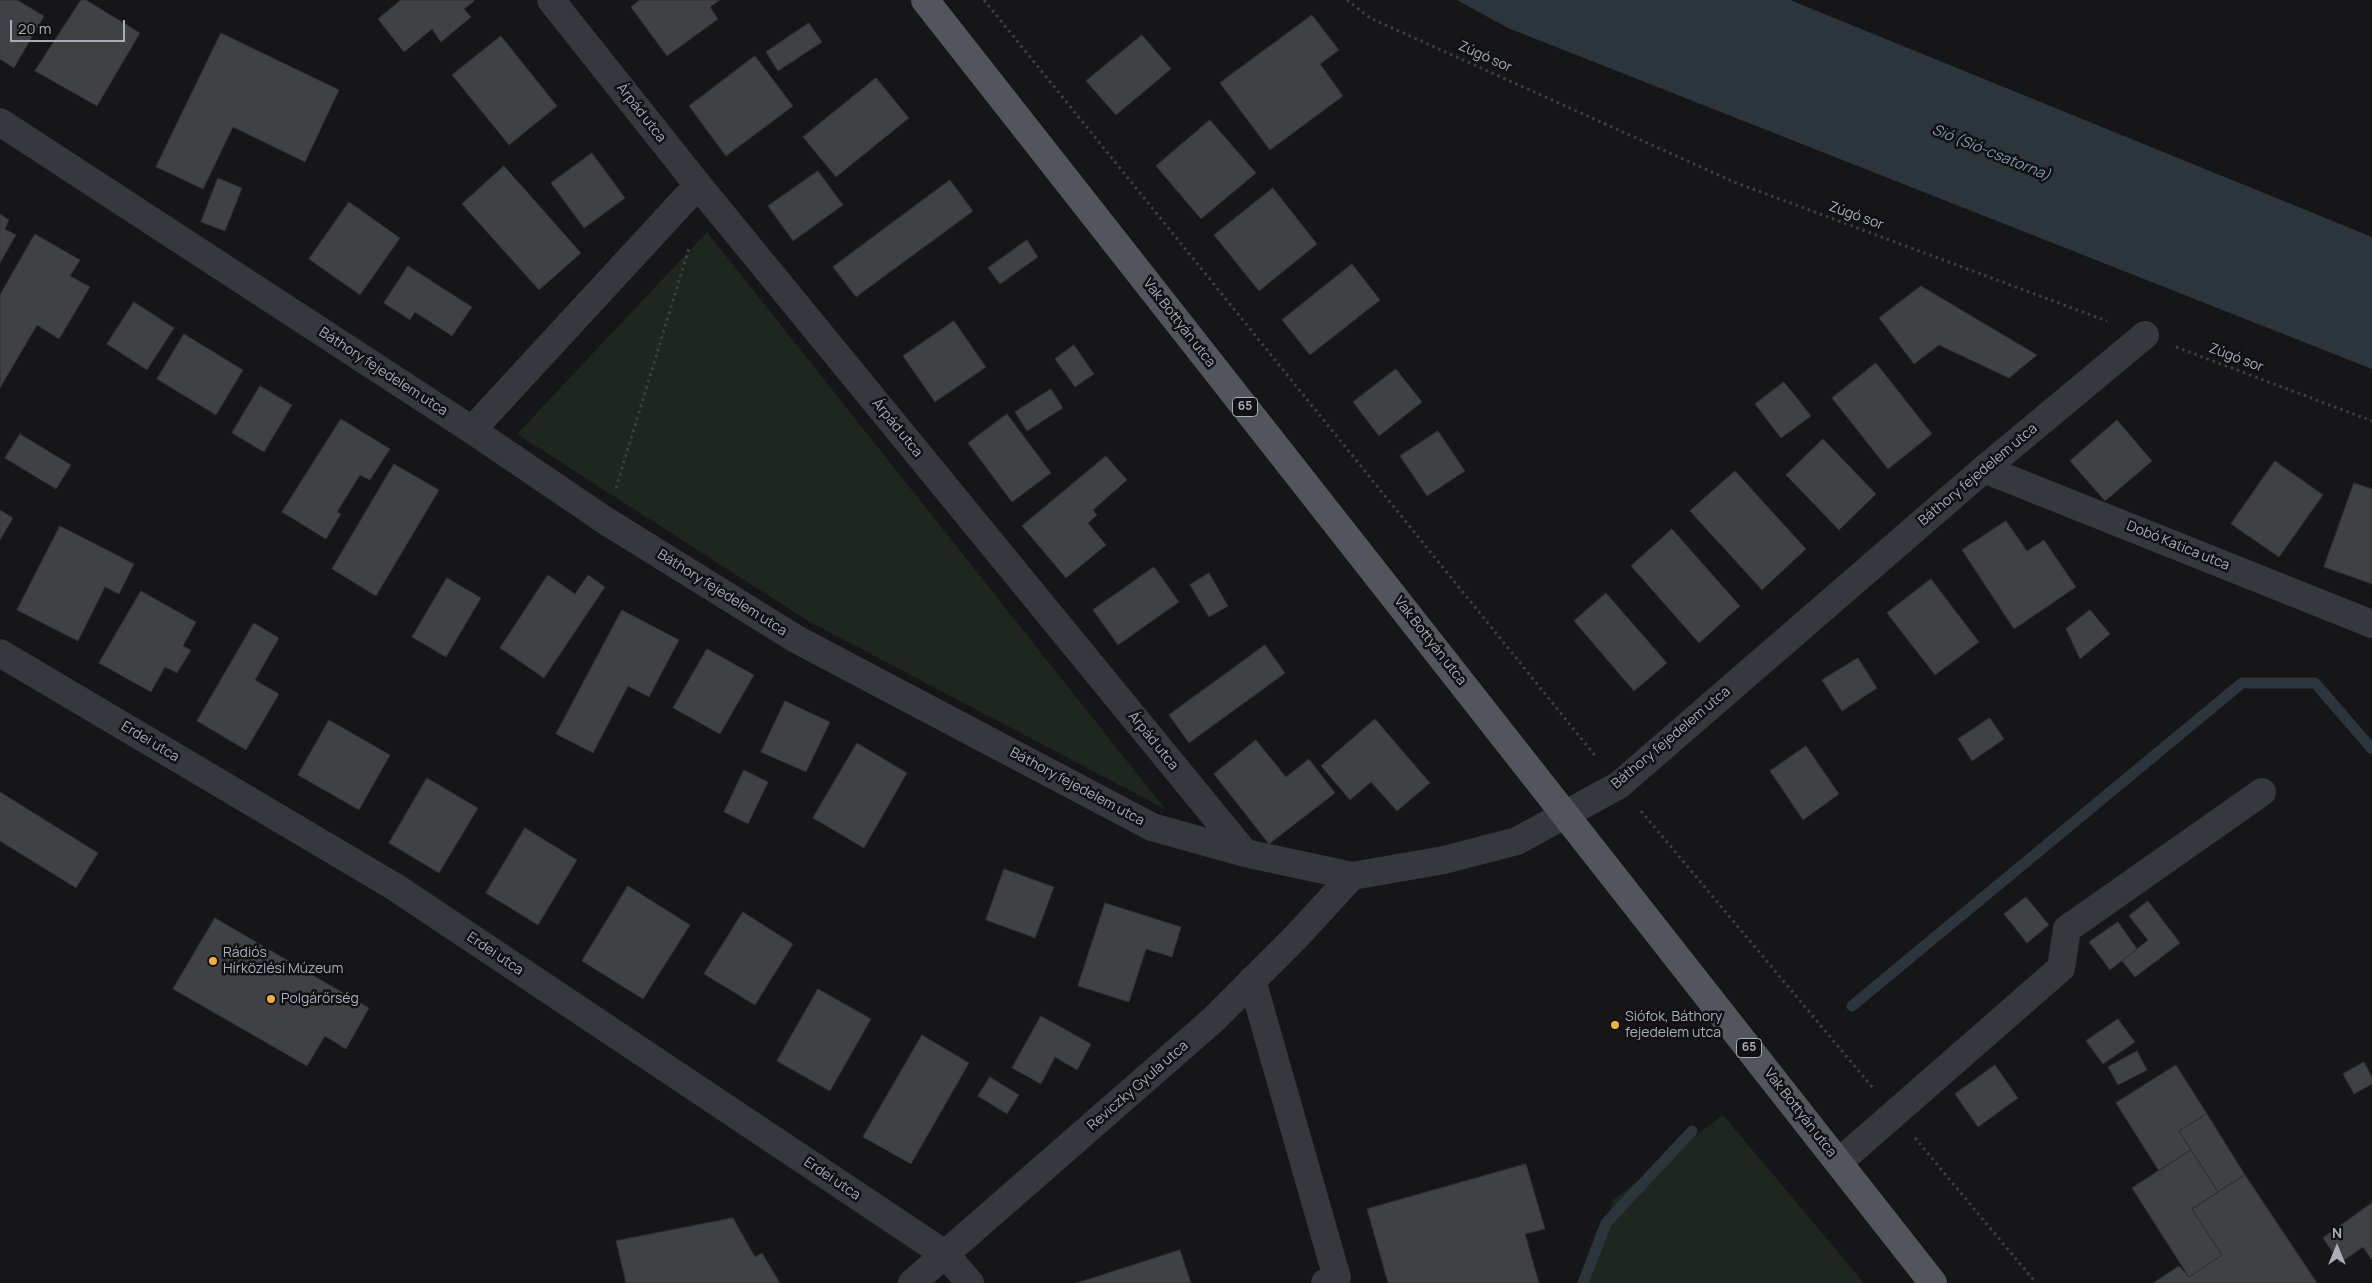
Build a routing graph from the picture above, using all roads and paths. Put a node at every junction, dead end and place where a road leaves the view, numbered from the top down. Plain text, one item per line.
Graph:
1 (551, 0) edge
2 (925, 0) edge
3 (984, 0) edge
4 (1347, 0) edge
5 (0, 122) edge
6 (707, 195) junction
7 (2145, 335) junction
8 (2372, 421) edge
9 (472, 430) junction
10 (1984, 469) junction
11 (606, 521) junction
12 (2372, 624) edge
13 (0, 653) edge
14 (1619, 784) junction
15 (2262, 792) dead end
16 (1566, 813) junction
17 (1245, 853) junction
18 (1352, 876) junction
19 (1252, 980) junction
20 (1894, 1114) junction
21 (1838, 1162) junction
22 (946, 1255) junction
23 (912, 1283) edge
24 (970, 1283) edge
25 (1325, 1283) edge
26 (1933, 1283) edge
27 (2036, 1283) edge

1 - 6 street, Árpád utca
2 - 16 main road, Vak Bottyán utca / 65
3 - 14 path
4 - 7 path, Zúgó sor
5 - 9 street, Báthory fejedelem utca
6 - 9 street
6 - 11 path
6 - 17 street, Árpád utca
7 - 8 path, Zúgó sor
7 - 10 street, Báthory fejedelem utca
9 - 11 street, Báthory fejedelem utca
10 - 12 street, Dobó Katica utca
10 - 14 street, Báthory fejedelem utca
11 - 17 street, Báthory fejedelem utca
13 - 22 street, Erdei utca
14 - 16 street, Báthory fejedelem utca
14 - 20 path
15 - 20 street
16 - 18 street, Báthory fejedelem utca
16 - 21 main road, Vak Bottyán utca / 65
17 - 18 street, Báthory fejedelem utca
18 - 19 street, Reviczky Gyula utca
19 - 22 street, Reviczky Gyula utca
19 - 25 street
20 - 21 street
20 - 27 path
21 - 26 main road, Vak Bottyán utca / 65
22 - 23 street, Reviczky Gyula utca
22 - 24 street, Erdei utca

